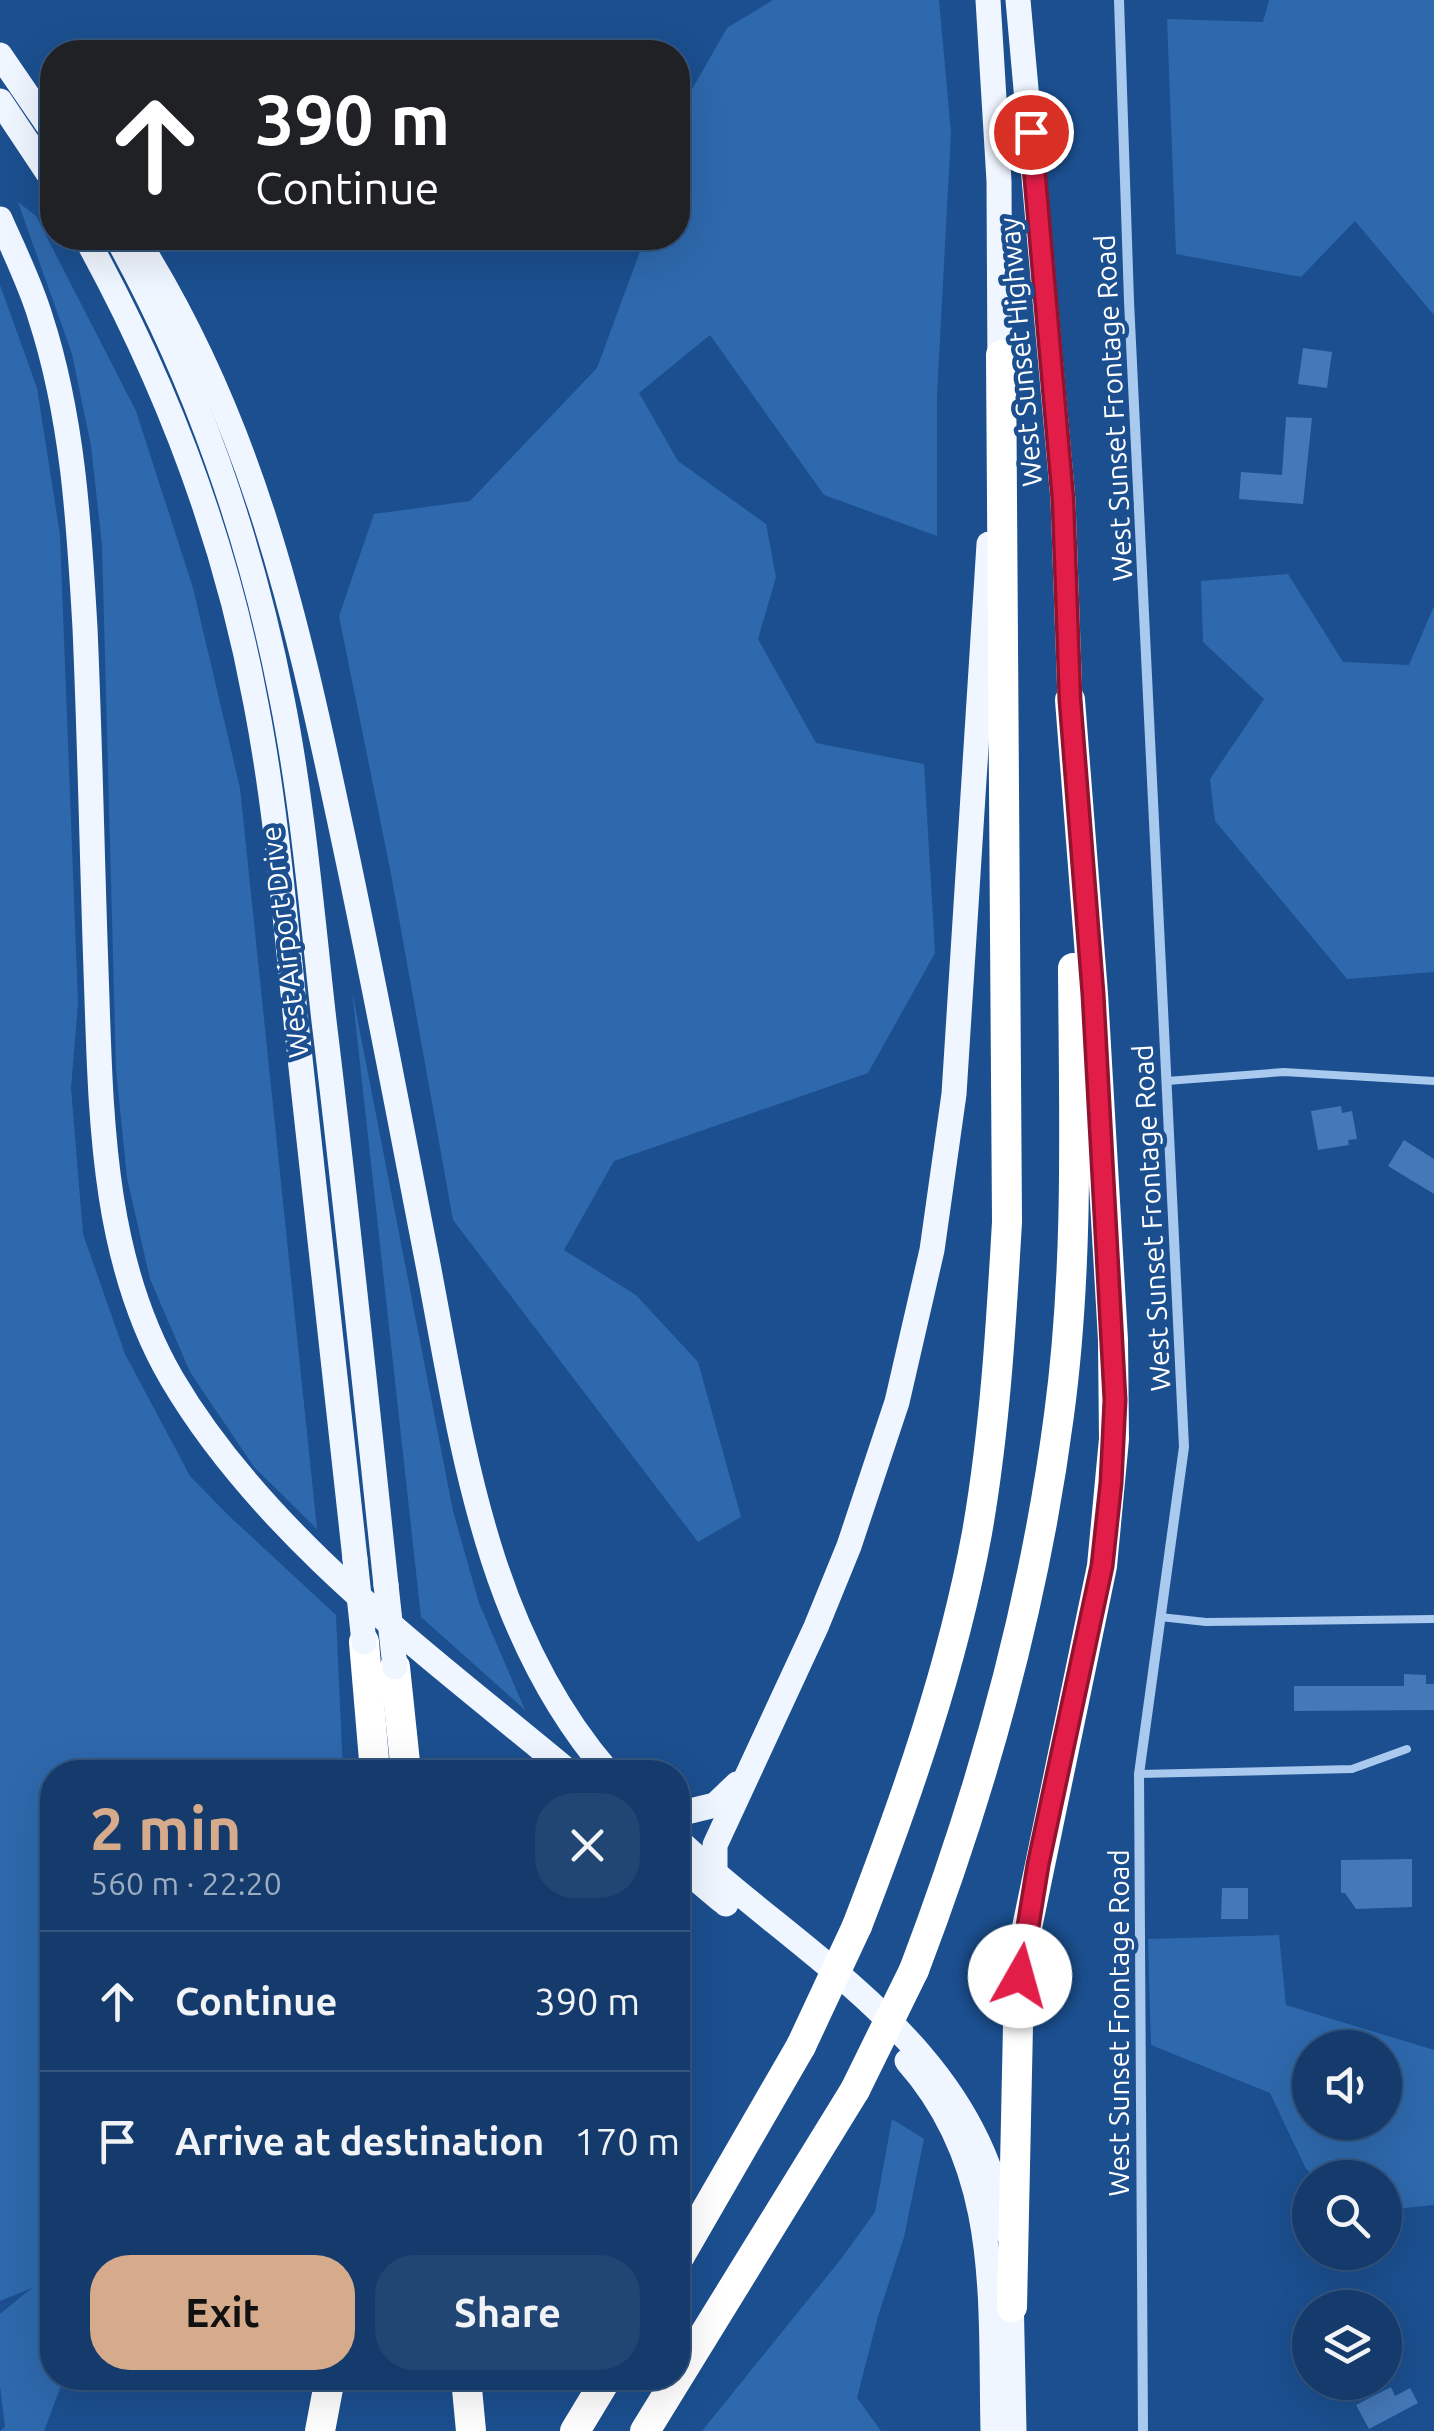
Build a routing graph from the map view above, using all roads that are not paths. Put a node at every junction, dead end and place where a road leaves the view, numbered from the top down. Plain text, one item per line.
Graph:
1 (988, 0) edge
2 (1018, 0) edge
3 (1119, 0) edge
4 (0, 55) edge
5 (27, 92) junction
6 (0, 100) edge
7 (40, 107) edge
8 (40, 112) edge
9 (40, 161) edge
10 (0, 219) edge
11 (92, 250) edge
12 (123, 250) edge
13 (143, 250) edge
14 (1001, 355) junction
15 (1070, 700) junction
16 (1167, 1081) junction
17 (1434, 1081) edge
18 (1160, 1617) junction
19 (1434, 1618) edge
20 (364, 1642) joint
21 (395, 1667) joint
22 (1407, 1750) dead end
23 (374, 1760) edge
24 (405, 1760) edge
25 (554, 1760) edge
26 (599, 1760) edge
27 (752, 1764) junction
28 (1139, 1774) junction
29 (690, 1811) edge
30 (690, 1850) edge
31 (714, 1871) junction
32 (690, 1874) edge
33 (726, 1904) junction
34 (690, 2238) edge
35 (1012, 2307) junction
36 (690, 2358) edge
37 (328, 2390) edge
38 (467, 2390) edge
39 (599, 2390) edge
40 (670, 2390) edge
41 (320, 2431) edge
42 (471, 2431) edge
43 (574, 2431) edge
44 (645, 2431) edge
45 (993, 2431) edge
46 (1014, 2431) edge
47 (1143, 2431) edge

1 - 14 main road, West Sunset Highway
2 - 15 main road, West Sunset Highway
3 - 16 street, West Sunset Frontage Road
4 - 5 main road
5 - 7 main road
5 - 8 main road
6 - 9 main road
10 - 25 main road
11 - 20 main road, West Airport Drive, bridge
12 - 21 main road, West Airport Drive, bridge
13 - 26 main road
14 - 27 main road, West Sunset Highway
14 - 34 highway, bridge
15 - 35 highway
15 - 36 highway, bridge
16 - 17 lane
16 - 18 street, West Sunset Frontage Road
18 - 19 lane
18 - 28 street, West Sunset Frontage Road
20 - 23 highway
21 - 24 highway
22 - 28 lane
27 - 29 main road
27 - 31 main road, West Sunset Highway
28 - 47 street, West Sunset Frontage Road
30 - 31 main road
31 - 33 main road
31 - 35 main road
32 - 33 main road
33 - 45 main road
35 - 46 main road
37 - 41 highway
38 - 42 highway
39 - 43 highway
40 - 44 highway, bridge

